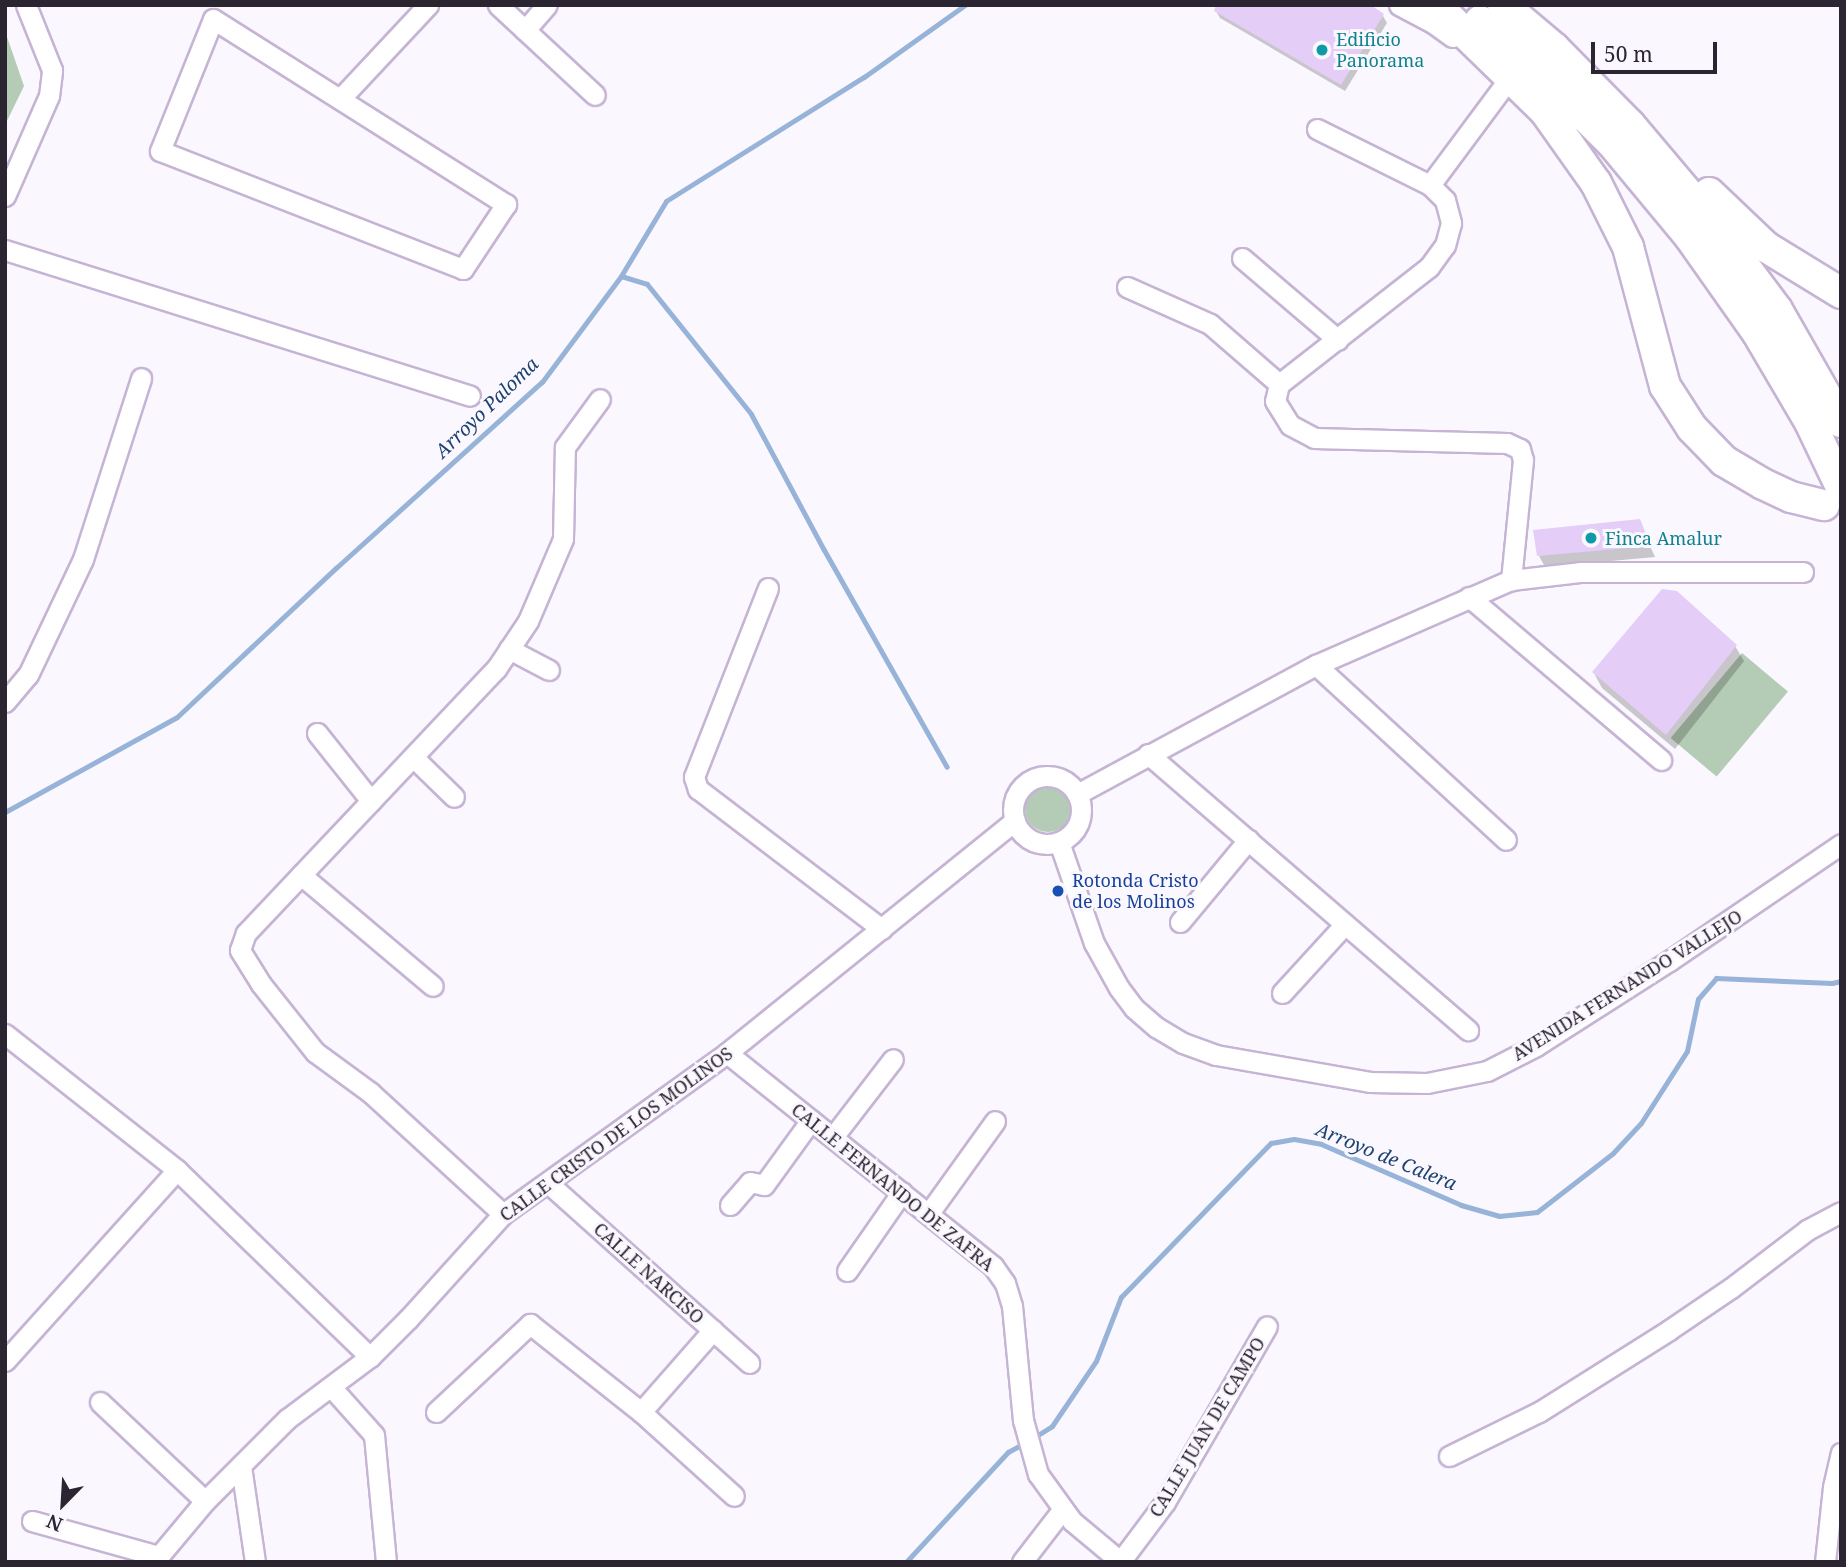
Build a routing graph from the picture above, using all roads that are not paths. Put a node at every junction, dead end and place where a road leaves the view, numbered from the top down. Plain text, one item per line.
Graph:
1 (26, 5) edge
2 (428, 5) edge
3 (498, 5) edge
4 (547, 5) edge
5 (1399, 5) edge
6 (1436, 5) edge
7 (1462, 5) edge
8 (1503, 5) edge
9 (525, 30) junction
10 (1527, 69) junction
11 (595, 95) dead end
12 (340, 99) junction
13 (1317, 129) dead end
14 (1430, 185) junction
15 (5, 195) edge
16 (5, 250) edge
17 (1242, 258) dead end
18 (1127, 287) dead end
19 (1841, 293) edge
20 (1338, 340) junction
21 (141, 378) dead end
22 (1279, 384) junction
23 (470, 396) dead end
24 (600, 398) dead end
25 (1841, 422) edge
26 (1832, 496) edge
27 (1803, 572) dead end
28 (1511, 580) junction
29 (768, 588) dead end
30 (1469, 597) junction
31 (509, 649) junction
32 (1316, 665) junction
33 (549, 670) dead end
34 (5, 702) edge
35 (317, 733) dead end
36 (1148, 754) junction
37 (413, 757) junction
38 (1661, 760) dead end
39 (1077, 794) junction
40 (454, 797) dead end
41 (371, 801) junction
42 (1015, 821) junction
43 (1248, 840) junction
44 (1506, 840) dead end
45 (1059, 842) junction
46 (1841, 844) edge
47 (302, 875) junction
48 (1180, 922) dead end
49 (1345, 924) junction
50 (882, 929) junction
51 (433, 986) dead end
52 (1283, 993) dead end
53 (1468, 1030) dead end
54 (5, 1034) edge
55 (727, 1053) junction
56 (894, 1059) dead end
57 (811, 1120) junction
58 (995, 1121) dead end
59 (833, 1137) junction
60 (177, 1170) junction
61 (548, 1183) junction
62 (902, 1192) junction
63 (730, 1205) dead end
64 (1841, 1212) edge
65 (929, 1213) junction
66 (503, 1214) junction
67 (847, 1271) dead end
68 (1267, 1325) dead end
69 (713, 1330) junction
70 (370, 1357) junction
71 (5, 1361) edge
72 (749, 1363) dead end
73 (332, 1388) junction
74 (100, 1402) dead end
75 (436, 1412) dead end
76 (641, 1412) junction
77 (1841, 1453) edge
78 (1449, 1456) dead end
79 (241, 1466) junction
80 (734, 1496) dead end
81 (205, 1501) junction
82 (1062, 1510) junction
83 (32, 1521) dead end
84 (156, 1559) edge
85 (255, 1562) edge
86 (386, 1562) edge
87 (1022, 1562) edge
88 (1121, 1562) edge
89 (1825, 1562) edge

1 - 15 street
2 - 12 street
3 - 9 street
4 - 9 street
5 - 10 street
6 - 10 highway
7 - 10 highway
8 - 10 highway
9 - 11 street
10 - 14 street
10 - 19 highway
10 - 25 highway
10 - 26 highway
10 - 26 highway
12 - 12 street
13 - 14 street
14 - 20 street
16 - 23 street
17 - 20 street
18 - 22 street
20 - 22 street
21 - 34 street
22 - 28 street
24 - 31 street
27 - 28 street
28 - 30 street
29 - 50 street
30 - 32 street
30 - 38 street
31 - 33 street
31 - 37 street
32 - 36 street
32 - 44 street
35 - 41 street
36 - 39 street
36 - 43 street
37 - 40 street
37 - 41 street
39 - 42 street
39 - 45 street
41 - 47 street
42 - 45 street
42 - 50 street, CALLE CRISTO DE LOS MOLINOS
43 - 48 street
43 - 49 street
45 - 46 street, AVENIDA FERNANDO VALLEJO
47 - 51 street
47 - 66 street
49 - 52 street
49 - 53 street
50 - 55 street, CALLE CRISTO DE LOS MOLINOS
54 - 60 street
55 - 57 street, CALLE FERNANDO DE ZAFRA
55 - 61 street, CALLE CRISTO DE LOS MOLINOS
56 - 59 street
57 - 59 street, CALLE FERNANDO DE ZAFRA
57 - 63 street
58 - 65 street
59 - 62 street, CALLE FERNANDO DE ZAFRA
60 - 70 street
60 - 71 street
61 - 66 street, CALLE CRISTO DE LOS MOLINOS
61 - 69 street, CALLE NARCISO
62 - 65 street, CALLE FERNANDO DE ZAFRA
62 - 67 street
64 - 78 street
65 - 82 street, CALLE FERNANDO DE ZAFRA
66 - 70 street, CALLE CRISTO DE LOS MOLINOS
68 - 88 street, CALLE JUAN DE CAMPO
69 - 72 street, CALLE NARCISO
69 - 76 street
70 - 73 street, CALLE CRISTO DE LOS MOLINOS
73 - 79 street, CALLE CRISTO DE LOS MOLINOS
73 - 86 street
74 - 81 street
75 - 76 street
76 - 80 street
77 - 89 street
79 - 81 street, CALLE CRISTO DE LOS MOLINOS
79 - 85 street
81 - 84 street, CALLE CRISTO DE LOS MOLINOS
82 - 87 street
82 - 88 street, CALLE FERNANDO DE ZAFRA
83 - 84 street

